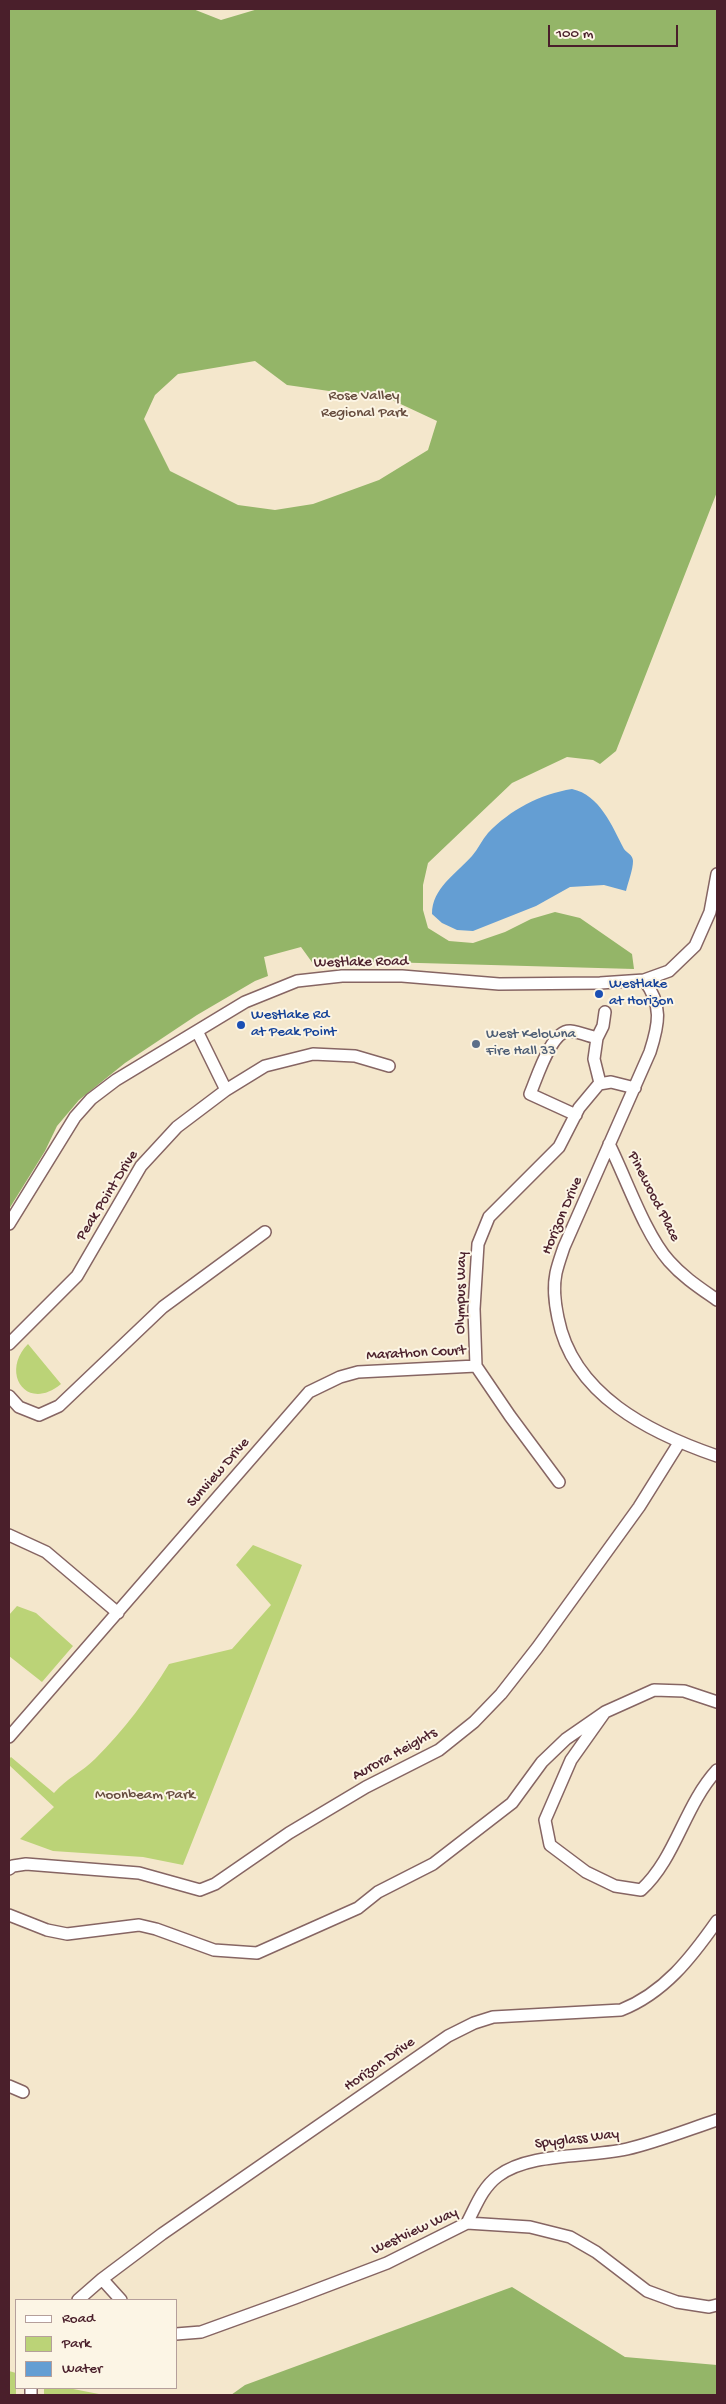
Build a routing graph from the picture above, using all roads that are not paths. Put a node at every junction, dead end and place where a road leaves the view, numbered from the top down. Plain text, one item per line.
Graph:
1 (717, 874) edge
2 (644, 980) junction
3 (605, 1012) dead end
4 (197, 1031) junction
5 (597, 1038) junction
6 (389, 1066) dead end
7 (600, 1084) junction
8 (635, 1088) junction
9 (226, 1090) junction
10 (576, 1114) junction
11 (609, 1144) junction
12 (9, 1224) edge
13 (265, 1232) dead end
14 (717, 1300) edge
15 (9, 1344) edge
16 (476, 1366) junction
17 (358, 1372) joint
18 (9, 1396) edge
19 (678, 1443) junction
20 (717, 1456) edge
21 (559, 1482) dead end
22 (9, 1535) edge
23 (118, 1613) junction
24 (717, 1702) edge
25 (605, 1712) junction
26 (9, 1736) edge
27 (717, 1770) edge
28 (9, 1869) edge
29 (9, 1915) edge
30 (717, 1921) edge
31 (9, 2086) edge
32 (23, 2092) dead end
33 (717, 2120) edge
34 (467, 2223) junction
35 (102, 2279) junction
36 (79, 2299) edge
37 (120, 2299) edge
38 (717, 2305) edge
39 (178, 2334) edge

1 - 2 street, Westlake Road
2 - 4 street, Westlake Road
2 - 8 street, Horizon Drive
3 - 5 street
4 - 9 street
4 - 12 street, Westlake Road
5 - 7 street
5 - 10 street
6 - 9 street, Peak Point Drive
7 - 8 street
7 - 10 street, Olympus Way
8 - 11 street, Horizon Drive
9 - 15 street, Peak Point Drive
10 - 16 street, Olympus Way
11 - 14 street, Pinewood Place
11 - 19 street, Horizon Drive
13 - 18 street
16 - 17 street, Marathon Court
16 - 21 street
17 - 23 street, Sunview Drive
19 - 20 street, Horizon Drive
19 - 28 street, Aurora Heights
22 - 23 street
23 - 26 street, Sunview Drive
24 - 25 street
25 - 27 street
25 - 29 street
30 - 35 street, Horizon Drive
31 - 32 street
33 - 34 street, Spyglass Way
34 - 38 street, Westview Way
34 - 39 street, Westview Way
35 - 36 street, Horizon Drive
35 - 37 street

